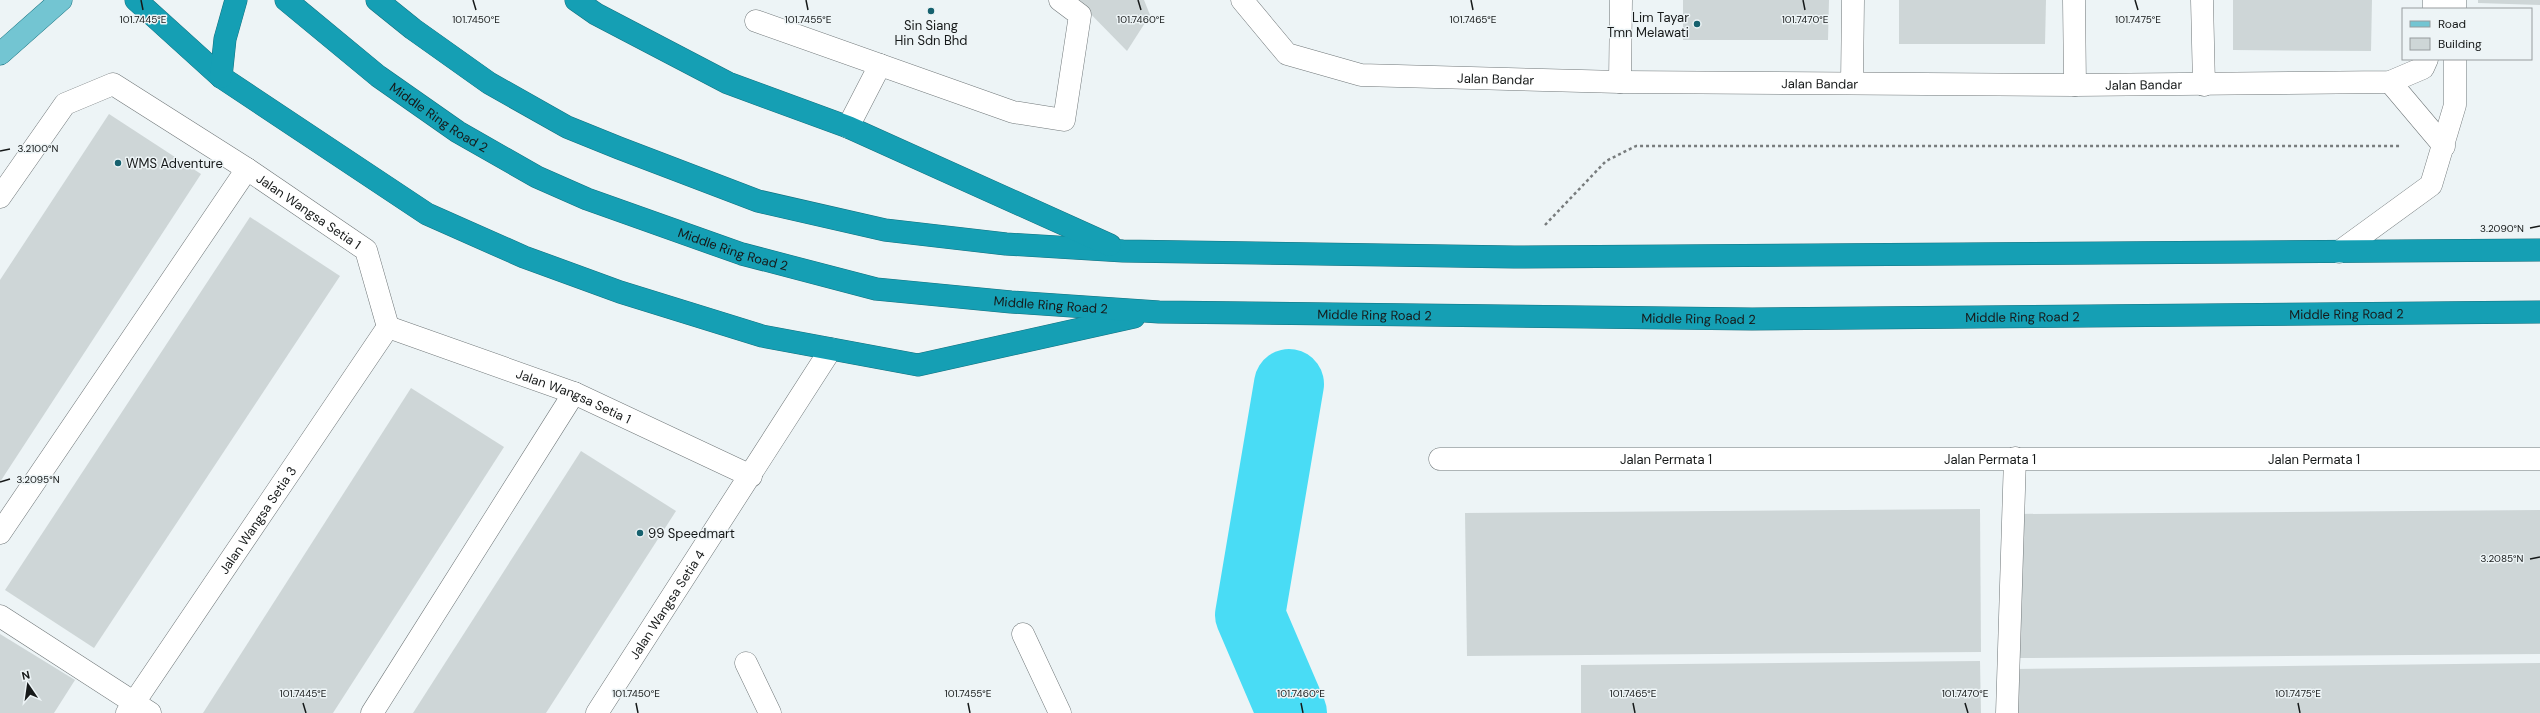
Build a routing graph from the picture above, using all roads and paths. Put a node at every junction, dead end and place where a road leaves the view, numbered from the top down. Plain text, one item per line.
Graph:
1 (61, 0) edge
2 (136, 0) edge
3 (236, 0) edge
4 (286, 0) edge
5 (377, 0) edge
6 (576, 0) edge
7 (1060, 0) edge
8 (1242, 0) edge
9 (1621, 0) edge
10 (1853, 0) edge
11 (2074, 0) edge
12 (2202, 0) edge
13 (756, 21) dead end
14 (0, 54) edge
15 (2455, 60) edge
16 (2425, 64) edge
17 (880, 66) junction
18 (221, 77) junction
19 (1620, 82) junction
20 (2390, 82) junction
21 (1852, 83) junction
22 (2075, 85) junction
23 (2204, 85) junction
24 (848, 127) junction
25 (2444, 146) junction
26 (246, 169) junction
27 (0, 196) edge
28 (2540, 250) edge
29 (1123, 251) junction
30 (2339, 252) junction
31 (1514, 257) junction
32 (1159, 312) junction
33 (2540, 312) edge
34 (388, 327) junction
35 (831, 349) junction
36 (574, 393) junction
37 (2015, 458) junction
38 (1440, 459) dead end
39 (2540, 459) edge
40 (751, 476) junction
41 (0, 533) edge
42 (0, 616) edge
43 (1023, 634) dead end
44 (746, 663) dead end
45 (137, 710) edge
46 (372, 713) edge
47 (597, 713) edge
48 (770, 713) edge
49 (1060, 713) edge
50 (2007, 713) edge

1 - 14 main road
2 - 18 highway
3 - 18 highway
4 - 32 highway, Middle Ring Road 2
5 - 29 highway
6 - 24 highway
7 - 17 street
8 - 19 street, Jalan Bandar
9 - 19 street
10 - 21 street
11 - 22 street
12 - 23 street
13 - 17 street
15 - 25 street
16 - 20 street, Jalan Bandar
17 - 24 street
18 - 35 highway
19 - 21 street, Jalan Bandar
20 - 23 street, Jalan Bandar
20 - 25 street
21 - 22 street, Jalan Bandar
22 - 23 street, Jalan Bandar
24 - 29 highway
25 - 30 street
25 - 31 path
26 - 27 street, Jalan Wangsa Setia 1
26 - 34 street, Jalan Wangsa Setia 1
26 - 41 street
28 - 30 highway
29 - 31 highway
30 - 31 highway
32 - 33 highway, Middle Ring Road 2
32 - 35 highway
34 - 36 street, Jalan Wangsa Setia 1
34 - 45 street, Jalan Wangsa Setia 3
35 - 40 street, Jalan Wangsa Setia 4
36 - 40 street, Jalan Wangsa Setia 1
36 - 46 street
37 - 38 street, Jalan Permata 1
37 - 39 street, Jalan Permata 1
37 - 50 street
40 - 47 street, Jalan Wangsa Setia 4
42 - 45 street
43 - 49 street
44 - 48 street

